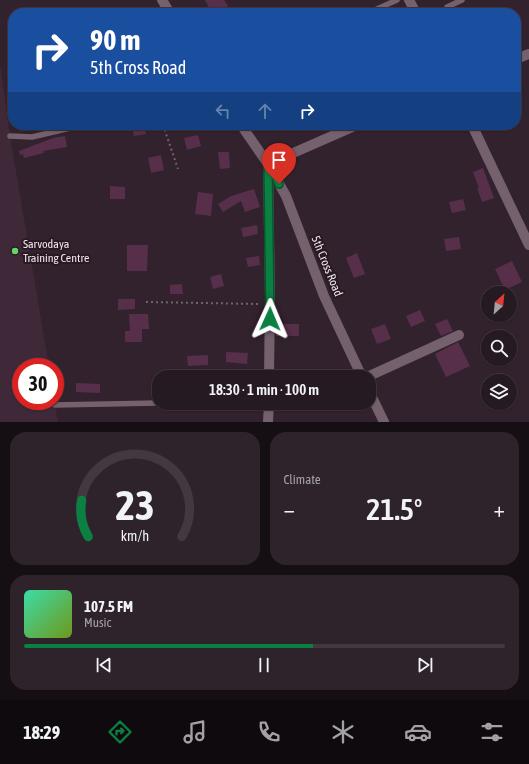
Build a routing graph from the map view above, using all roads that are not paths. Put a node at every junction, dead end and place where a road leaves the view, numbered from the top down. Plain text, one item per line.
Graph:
1 (397, 0) edge
2 (462, 0) edge
3 (447, 7) dead end
4 (379, 8) edge
5 (62, 130) edge
6 (245, 130) edge
7 (346, 130) edge
8 (474, 130) edge
9 (10, 136) dead end
10 (268, 164) junction
11 (529, 245) edge
12 (459, 335) dead end
13 (269, 370) edge
14 (359, 370) edge
15 (376, 373) edge
16 (152, 403) edge
17 (64, 405) edge
18 (376, 405) edge
19 (268, 410) edge
20 (268, 422) edge
21 (384, 422) edge

1 - 4 lane
2 - 3 lane
5 - 9 lane
6 - 10 street, 5th Cross Road
7 - 10 street
8 - 11 street
10 - 13 street
10 - 14 street, 5th Cross Road
12 - 15 street
16 - 17 lane
18 - 21 street
19 - 20 street

